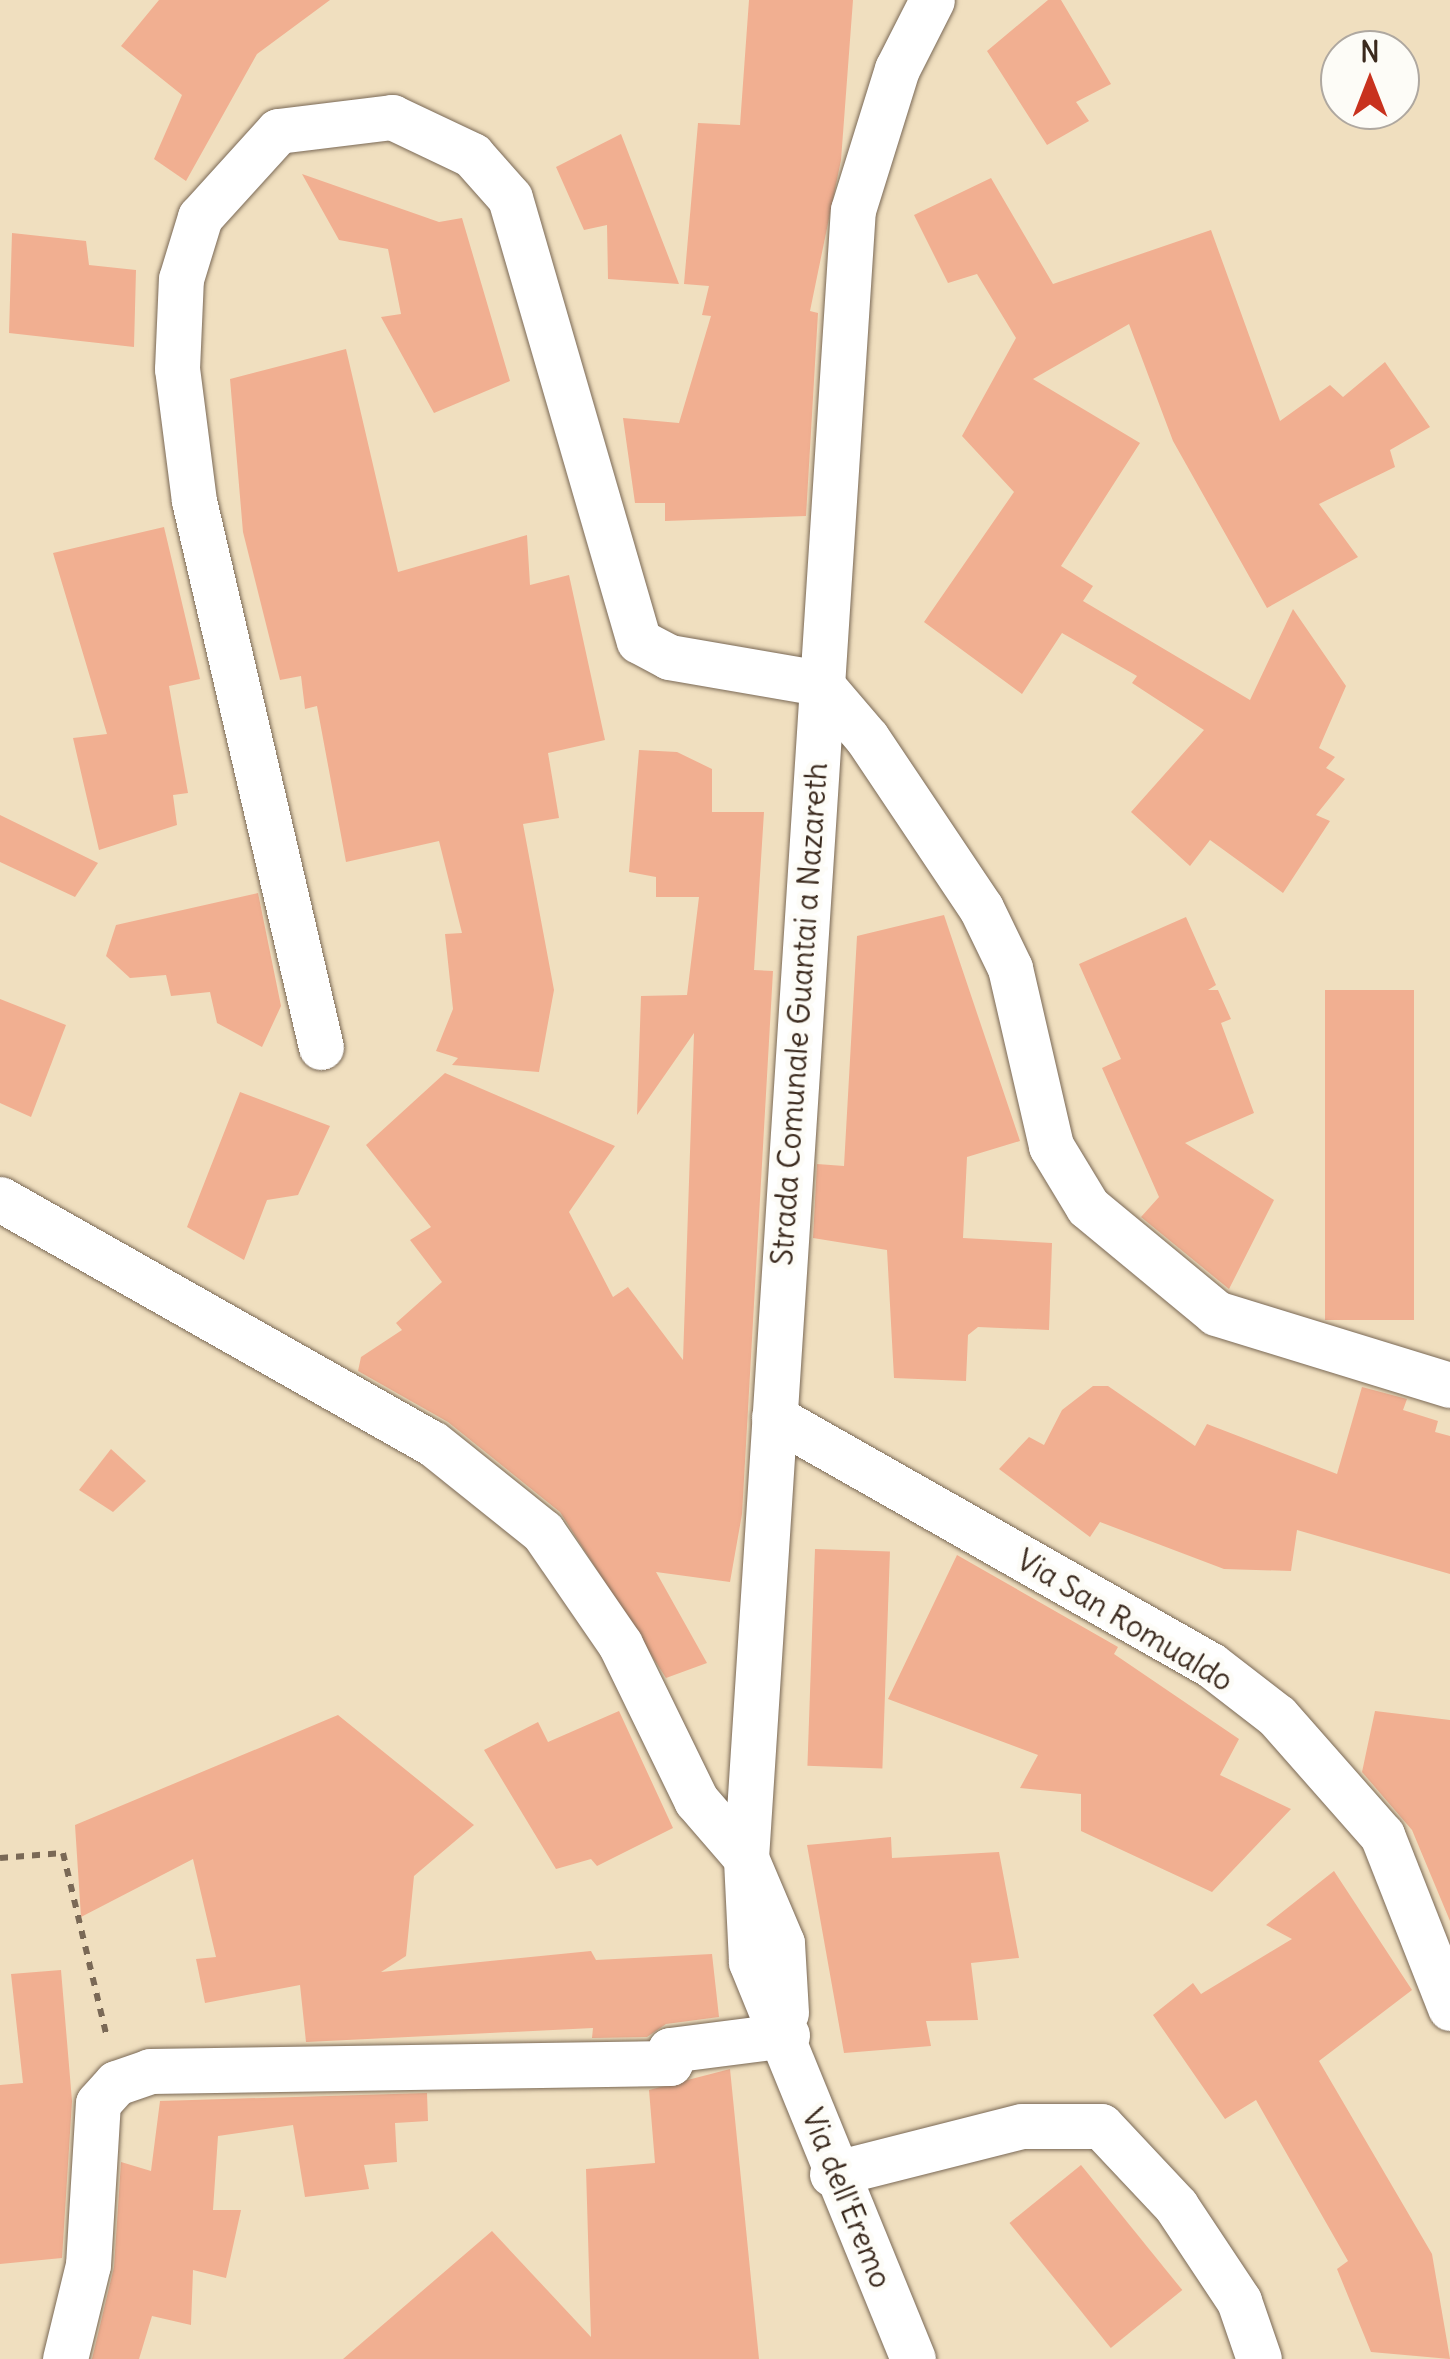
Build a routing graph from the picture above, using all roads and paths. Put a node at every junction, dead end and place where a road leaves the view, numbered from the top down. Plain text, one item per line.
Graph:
1 (932, 0) edge
2 (820, 682) junction
3 (321, 1047) dead end
4 (0, 1200) edge
5 (1450, 1385) edge
6 (774, 1417) junction
7 (0, 1858) edge
8 (746, 1858) junction
9 (1450, 2008) edge
10 (787, 2036) junction
11 (116, 2083) junction
12 (832, 2174) junction
13 (65, 2359) edge
14 (913, 2359) edge
15 (1259, 2359) edge

1 - 2 street, Strada Comunale Guantai a Nazareth
2 - 3 street
2 - 5 street
2 - 6 street, Strada Comunale Guantai a Nazareth
4 - 8 street
6 - 8 street, Strada Comunale Guantai a Nazareth
6 - 9 street, Via San Romualdo
7 - 11 path
8 - 10 street, Via dell'Eremo
10 - 11 street
10 - 12 street, Via dell'Eremo
11 - 13 street
12 - 14 street, Via dell'Eremo
12 - 15 street

